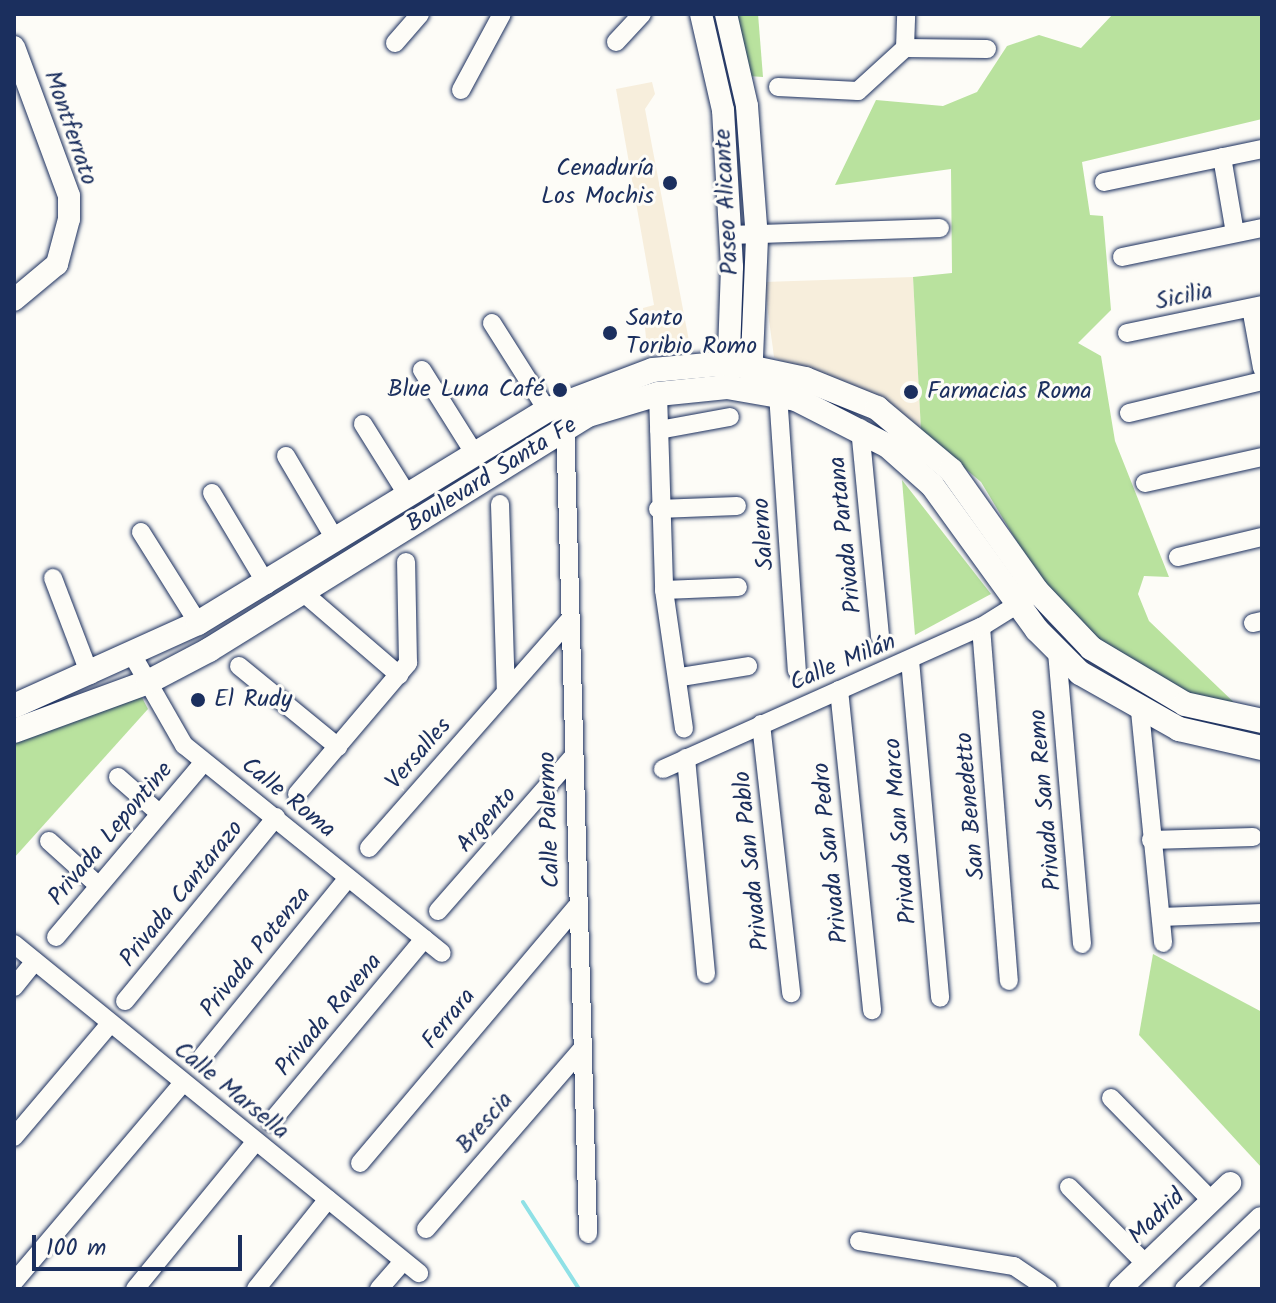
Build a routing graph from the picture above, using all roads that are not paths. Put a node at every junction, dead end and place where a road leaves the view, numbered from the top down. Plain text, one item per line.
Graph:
1 (420, 14) edge
2 (502, 14) edge
3 (642, 14) edge
4 (701, 14) edge
5 (726, 14) edge
6 (906, 14) edge
7 (616, 42) dead end
8 (395, 43) dead end
9 (14, 47) edge
10 (905, 48) junction
11 (987, 49) dead end
12 (778, 87) dead end
13 (461, 90) dead end
14 (747, 106) junction
15 (723, 110) junction
16 (1262, 149) edge
17 (1222, 157) junction
18 (1104, 182) dead end
19 (940, 228) dead end
20 (1262, 228) edge
21 (1235, 233) junction
22 (731, 235) junction
23 (757, 238) junction
24 (1122, 257) dead end
25 (14, 300) edge
26 (1256, 306) edge
27 (492, 323) dead end
28 (1127, 333) dead end
29 (1262, 368) edge
30 (422, 370) dead end
31 (741, 376) junction
32 (1262, 381) edge
33 (658, 394) junction
34 (778, 394) junction
35 (559, 413) junction
36 (1129, 413) dead end
37 (730, 417) dead end
38 (363, 424) dead end
39 (860, 428) junction
40 (659, 430) junction
41 (474, 453) junction
42 (286, 456) dead end
43 (1262, 457) edge
44 (1145, 483) dead end
45 (212, 493) dead end
46 (408, 496) junction
47 (500, 504) dead end
48 (737, 506) dead end
49 (658, 509) junction
50 (141, 532) dead end
51 (1262, 537) edge
52 (336, 541) junction
53 (1178, 557) dead end
54 (406, 562) dead end
55 (53, 578) dead end
56 (267, 585) junction
57 (738, 587) dead end
58 (664, 590) junction
59 (306, 595) junction
60 (1028, 598) junction
61 (570, 619) junction
62 (198, 623) junction
63 (981, 627) junction
64 (880, 637) dead end
65 (1057, 652) junction
66 (133, 656) junction
67 (910, 660) junction
68 (239, 666) dead end
69 (748, 666) dead end
70 (797, 670) dead end
71 (90, 675) junction
72 (399, 675) junction
73 (681, 677) junction
74 (148, 682) junction
75 (839, 690) junction
76 (506, 691) junction
77 (15, 703) edge
78 (1140, 711) junction
79 (1262, 721) edge
80 (761, 724) junction
81 (684, 729) dead end
82 (14, 731) edge
83 (338, 747) junction
84 (1262, 748) edge
85 (686, 758) junction
86 (571, 759) junction
87 (204, 762) junction
88 (663, 769) dead end
89 (118, 777) dead end
90 (297, 794) dead end
91 (159, 813) junction
92 (276, 817) junction
93 (1253, 837) dead end
94 (1151, 840) junction
95 (49, 841) dead end
96 (369, 848) dead end
97 (348, 878) junction
98 (99, 886) junction
99 (576, 907) junction
100 (438, 911) dead end
101 (1262, 913) edge
102 (1161, 917) junction
103 (56, 937) dead end
104 (424, 939) junction
105 (1163, 943) dead end
106 (14, 944) edge
107 (1082, 944) dead end
108 (442, 953) dead end
109 (35, 961) junction
110 (706, 974) dead end
111 (1009, 981) dead end
112 (14, 987) edge
113 (791, 993) dead end
114 (940, 998) dead end
115 (125, 1001) dead end
116 (872, 1010) dead end
117 (110, 1024) junction
118 (581, 1050) junction
119 (202, 1057) dead end
120 (182, 1084) junction
121 (1111, 1098) dead end
122 (271, 1122) dead end
123 (14, 1137) edge
124 (256, 1141) junction
125 (360, 1163) dead end
126 (1230, 1183) dead end
127 (1069, 1187) dead end
128 (328, 1199) junction
129 (1212, 1201) junction
130 (1260, 1216) edge
131 (426, 1229) dead end
132 (588, 1234) dead end
133 (859, 1241) dead end
134 (403, 1261) junction
135 (1146, 1264) junction
136 (419, 1273) dead end
137 (14, 1282) edge
138 (135, 1289) edge
139 (256, 1289) edge
140 (379, 1289) edge
141 (1048, 1289) edge
142 (1120, 1289) edge
143 (1184, 1289) edge

1 - 8 street
2 - 13 street
3 - 7 street
4 - 15 street, Paseo Alicante
5 - 14 street, Paseo Alicante
6 - 10 street
9 - 25 street, Montferrato
10 - 11 street
10 - 12 street
14 - 15 street
14 - 23 street, Paseo Alicante
15 - 22 street, Paseo Alicante
16 - 17 street
17 - 18 street
17 - 21 street
19 - 23 street
20 - 21 street
21 - 24 street
22 - 23 street
22 - 31 street, Paseo Alicante
23 - 31 street, Paseo Alicante
26 - 28 street, Sicilia
26 - 29 street, Sicilia
27 - 35 street
30 - 41 street
31 - 33 main road, Boulevard Santa Fe
31 - 34 main road, Boulevard Santa Fe
31 - 35 main road, Boulevard Santa Fe
31 - 60 main road, Boulevard Santa Fe
32 - 36 street
33 - 35 main road, Boulevard Santa Fe
33 - 40 street
34 - 39 main road, Boulevard Santa Fe
34 - 70 street, Salerno
35 - 41 main road, Boulevard Santa Fe
35 - 59 main road, Boulevard Santa Fe
35 - 61 street, Calle Palermo
37 - 40 street
38 - 46 street
39 - 60 main road, Boulevard Santa Fe
39 - 64 street, Privada Partana
40 - 49 street
41 - 46 main road, Boulevard Santa Fe
42 - 52 street
43 - 44 street
45 - 56 street
46 - 52 main road, Boulevard Santa Fe
47 - 76 street
48 - 49 street
49 - 58 street
50 - 62 street
51 - 53 street
52 - 56 main road, Boulevard Santa Fe
54 - 72 street
55 - 71 street
56 - 62 main road, Boulevard Santa Fe
57 - 58 street
58 - 73 street
59 - 72 street
59 - 74 main road, Boulevard Santa Fe
60 - 63 street, Calle Milán
60 - 65 main road, Boulevard Santa Fe
60 - 79 main road, Boulevard Santa Fe
61 - 76 street, Versalles
61 - 86 street, Calle Palermo
62 - 66 main road, Boulevard Santa Fe
63 - 67 street, Calle Milán
63 - 111 street, San Benedetto
65 - 78 main road, Boulevard Santa Fe
65 - 107 street, Privada San Remo
66 - 71 main road, Boulevard Santa Fe
66 - 74 street, Calle Roma
67 - 75 street, Calle Milán
67 - 114 street, Privada San Marco
68 - 83 street
69 - 73 street
71 - 77 main road, Boulevard Santa Fe
72 - 83 street
73 - 81 street
74 - 82 main road, Boulevard Santa Fe
74 - 87 street, Calle Roma
75 - 80 street, Calle Milán
75 - 116 street, Privada San Pedro
76 - 96 street, Versalles
78 - 84 main road, Boulevard Santa Fe
78 - 94 street
80 - 85 street, Calle Milán
80 - 113 street, Privada San Pablo
83 - 90 street
85 - 88 street, Calle Milán
85 - 110 street
86 - 99 street, Calle Palermo
86 - 100 street, Argento
87 - 91 street, Privada Lepontine
87 - 92 street, Calle Roma
89 - 91 street
91 - 98 street, Privada Lepontine
92 - 97 street, Calle Roma
92 - 115 street, Privada Cantarazo
93 - 94 street
94 - 102 street
95 - 98 street
97 - 104 street, Calle Roma
97 - 119 street, Privada Potenza
98 - 103 street, Privada Lepontine
99 - 118 street, Calle Palermo
99 - 125 street, Ferrara
101 - 102 street
102 - 105 street
104 - 108 street, Calle Roma
104 - 122 street, Privada Ravena
106 - 109 street, Calle Marsella
109 - 112 street
109 - 117 street, Calle Marsella
117 - 120 street, Calle Marsella
117 - 123 street
118 - 131 street, Brescia
118 - 132 street, Calle Palermo
120 - 124 street, Calle Marsella
120 - 137 street
121 - 129 street
124 - 128 street, Calle Marsella
124 - 138 street
126 - 129 street, Madrid
127 - 135 street
128 - 134 street, Calle Marsella
128 - 139 street
129 - 135 street, Madrid
130 - 143 street
133 - 141 street
134 - 136 street, Calle Marsella
134 - 140 street
135 - 142 street, Madrid

